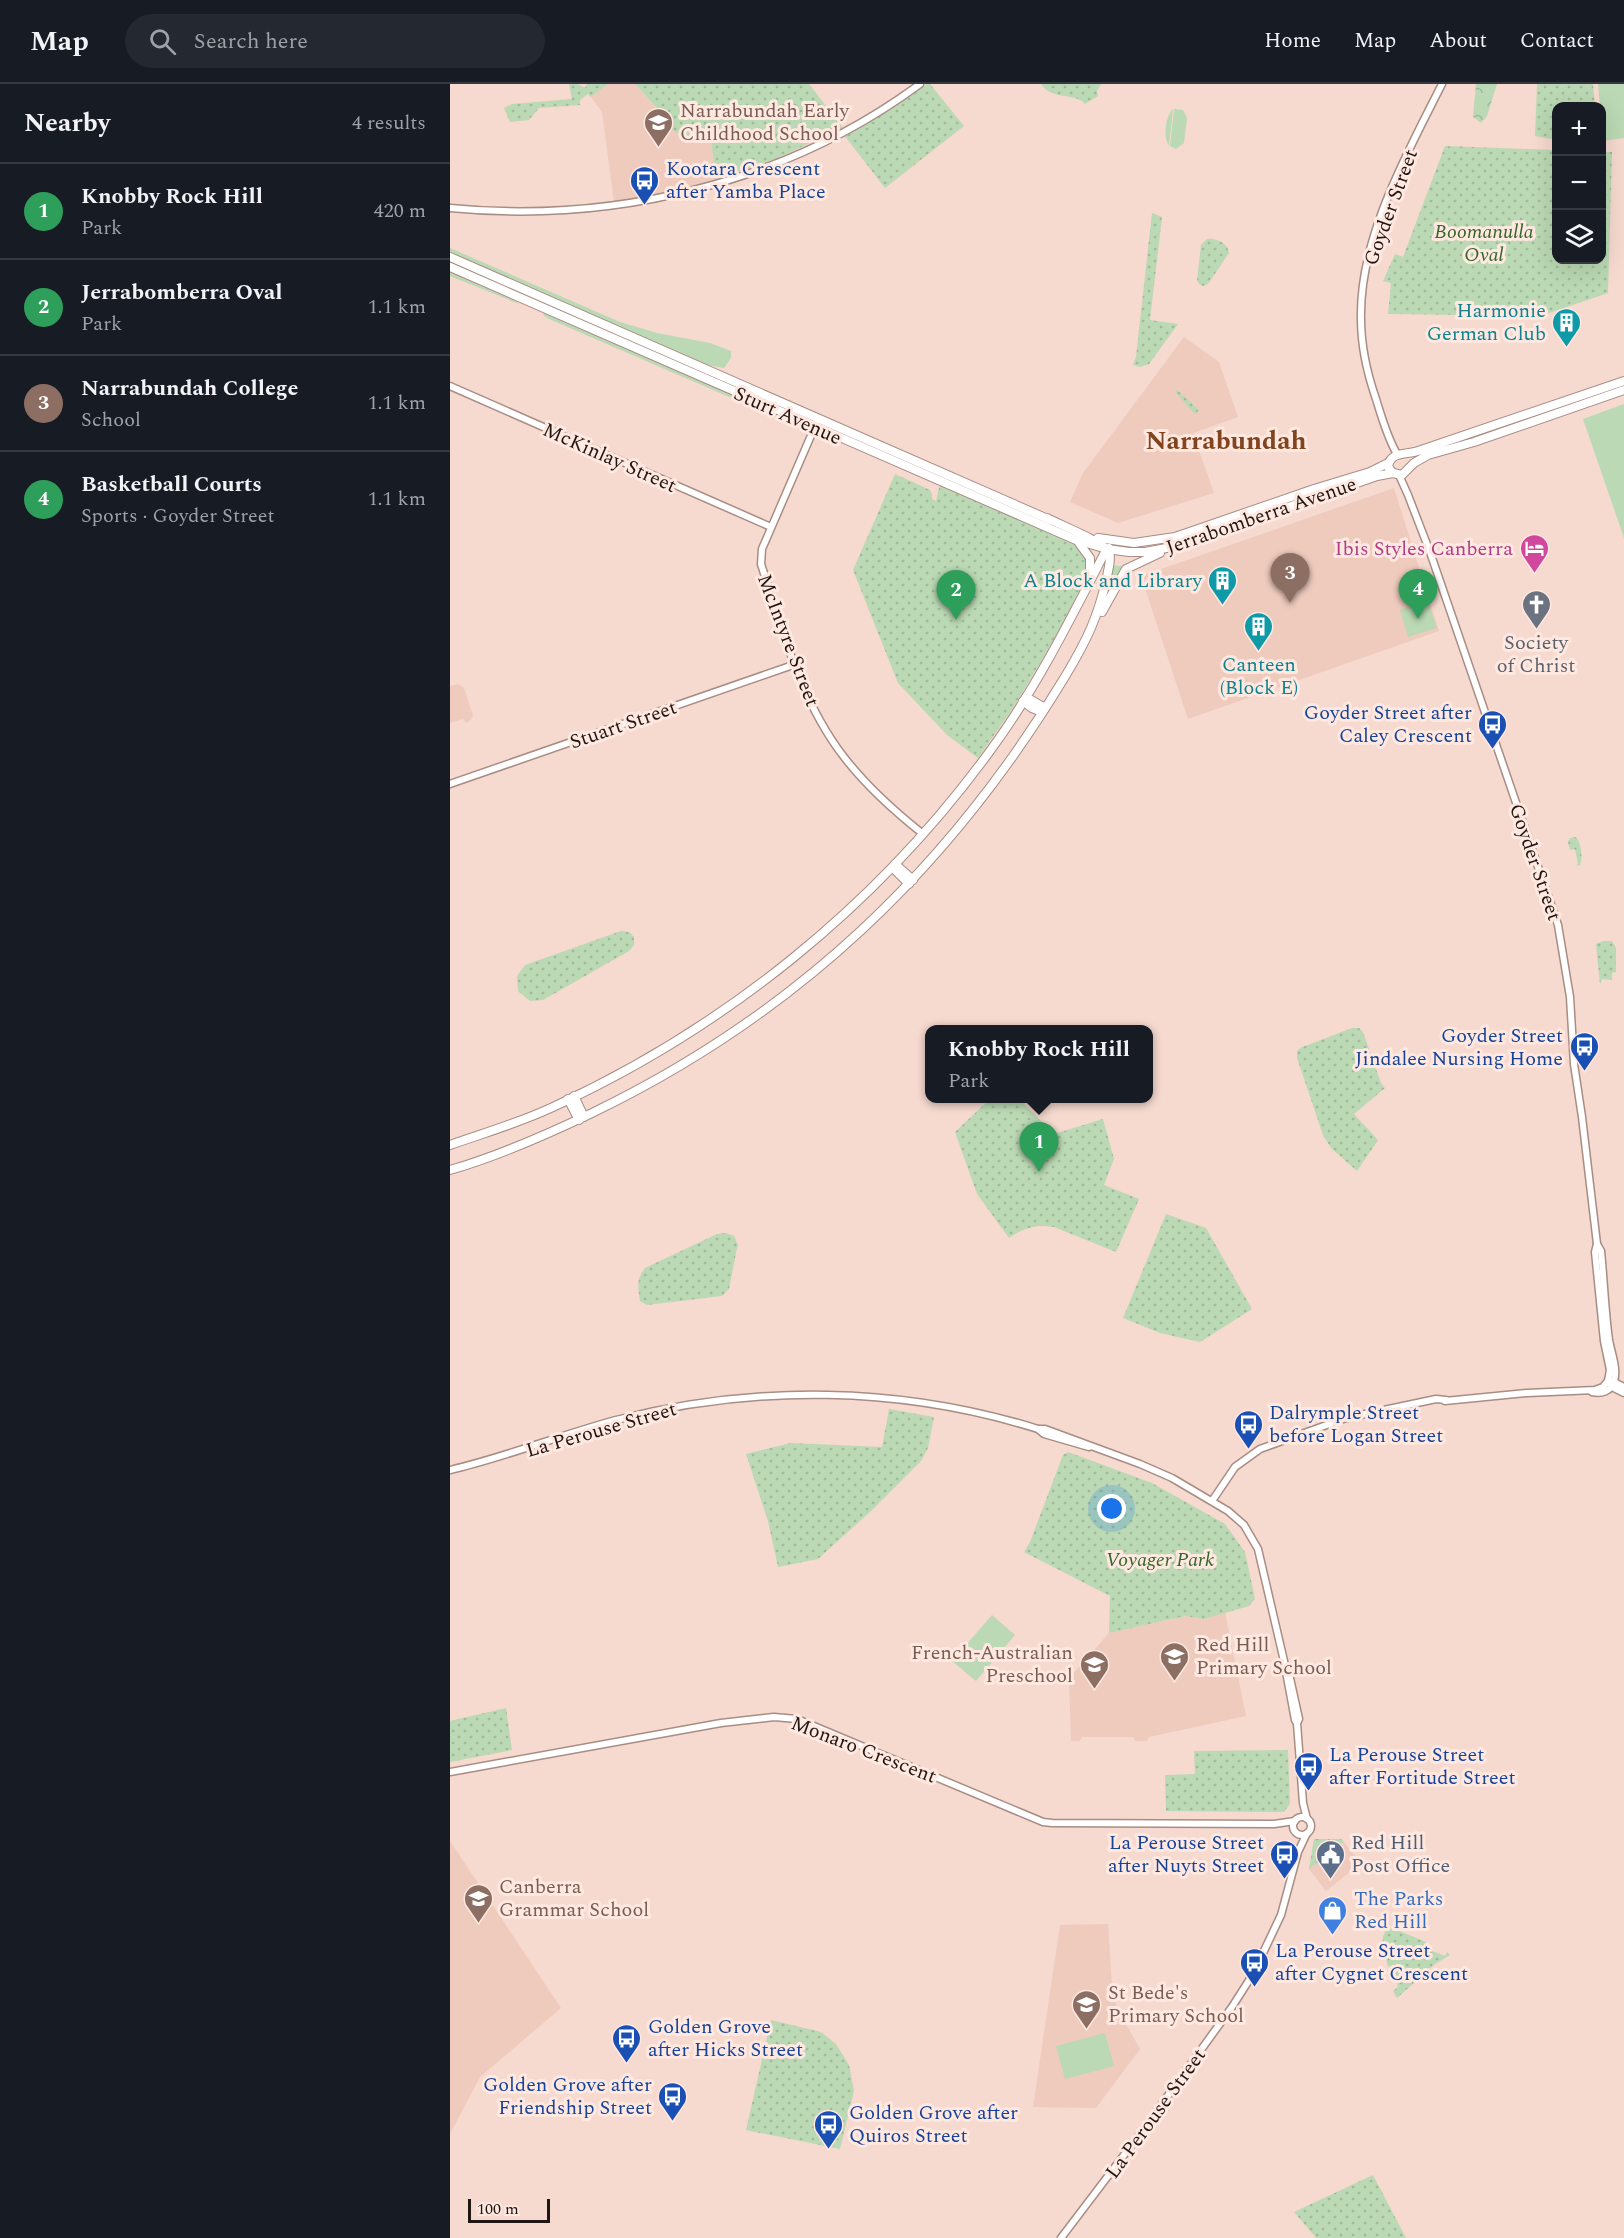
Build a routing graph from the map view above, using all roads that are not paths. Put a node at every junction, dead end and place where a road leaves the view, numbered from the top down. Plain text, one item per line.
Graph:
1 (920, 84) edge
2 (1442, 84) edge
3 (450, 208) edge
4 (450, 256) edge
5 (450, 267) edge
6 (1624, 381) edge
7 (450, 386) edge
8 (1624, 390) edge
9 (819, 418) junction
10 (1506, 421) junction
11 (815, 426) junction
12 (1510, 430) junction
13 (1395, 457) junction
14 (1401, 472) junction
15 (1047, 518) junction
16 (1230, 518) junction
17 (1238, 524) junction
18 (771, 527) junction
19 (1076, 540) junction
20 (1118, 542) junction
21 (1127, 542) joint
22 (1176, 546) junction
23 (1107, 549) junction
24 (1129, 552) joint
25 (1087, 587) junction
26 (1103, 593) junction
27 (1088, 639) junction
28 (796, 664) junction
29 (1025, 699) junction
30 (1044, 710) junction
31 (450, 784) edge
32 (923, 834) junction
33 (893, 866) junction
34 (911, 882) junction
35 (571, 1098) junction
36 (582, 1118) junction
37 (450, 1145) edge
38 (450, 1170) edge
39 (1611, 1383) junction
40 (1624, 1387) edge
41 (1624, 1393) edge
42 (450, 1470) edge
43 (1212, 1501) junction
44 (450, 1772) edge
45 (1303, 1803) junction
46 (1307, 1819) junction
47 (1297, 1820) junction
48 (1274, 1824) junction
49 (1295, 1831) junction
50 (1306, 1833) junction
51 (1298, 1852) junction
52 (1061, 2238) edge

1 - 3 street
2 - 13 street, Goyder Street
4 - 9 main road, Sturt Avenue
5 - 11 main road, Sturt Avenue
6 - 10 main road, Jerrabomberra Avenue
7 - 18 street, McKinlay Street
8 - 12 main road, Jerrabomberra Avenue
9 - 11 street, McIntyre Street
9 - 15 main road, Sturt Avenue
10 - 12 main road
10 - 13 main road, Jerrabomberra Avenue
11 - 18 street, McIntyre Street
11 - 19 main road, Sturt Avenue
12 - 14 main road, Jerrabomberra Avenue
13 - 14 main road
13 - 14 main road
13 - 16 main road, Jerrabomberra Avenue
14 - 17 main road, Jerrabomberra Avenue
14 - 39 street, Goyder Street
15 - 20 main road, Sturt Avenue
15 - 23 main road
16 - 17 main road
16 - 21 main road, Jerrabomberra Avenue
17 - 22 main road, Jerrabomberra Avenue
18 - 28 street, McIntyre Street
19 - 23 main road, Sturt Avenue
19 - 25 main road
20 - 21 main road, Sturt Avenue
20 - 23 main road
22 - 24 main road, Jerrabomberra Avenue
22 - 27 main road
23 - 24 main road, Sturt Avenue
23 - 25 main road
23 - 26 main road
25 - 26 main road
25 - 29 main road
26 - 27 main road
27 - 30 main road
28 - 31 street, Stuart Street
28 - 32 street, McIntyre Street
29 - 30 main road
29 - 32 main road
30 - 34 main road
32 - 33 main road
33 - 34 main road
33 - 35 main road
34 - 36 main road
35 - 36 main road
35 - 37 main road
36 - 38 main road
39 - 40 street
39 - 41 street
39 - 43 street
42 - 43 street, La Perouse Street
43 - 45 street, La Perouse Street
44 - 48 street, Monaro Crescent
45 - 46 street, La Perouse Street
45 - 47 street, La Perouse Street
46 - 47 street
46 - 50 street
47 - 48 street, Monaro Crescent
47 - 49 street
48 - 49 street, Monaro Crescent
49 - 50 street
49 - 51 street, La Perouse Street
50 - 51 street, La Perouse Street
51 - 52 street, La Perouse Street

